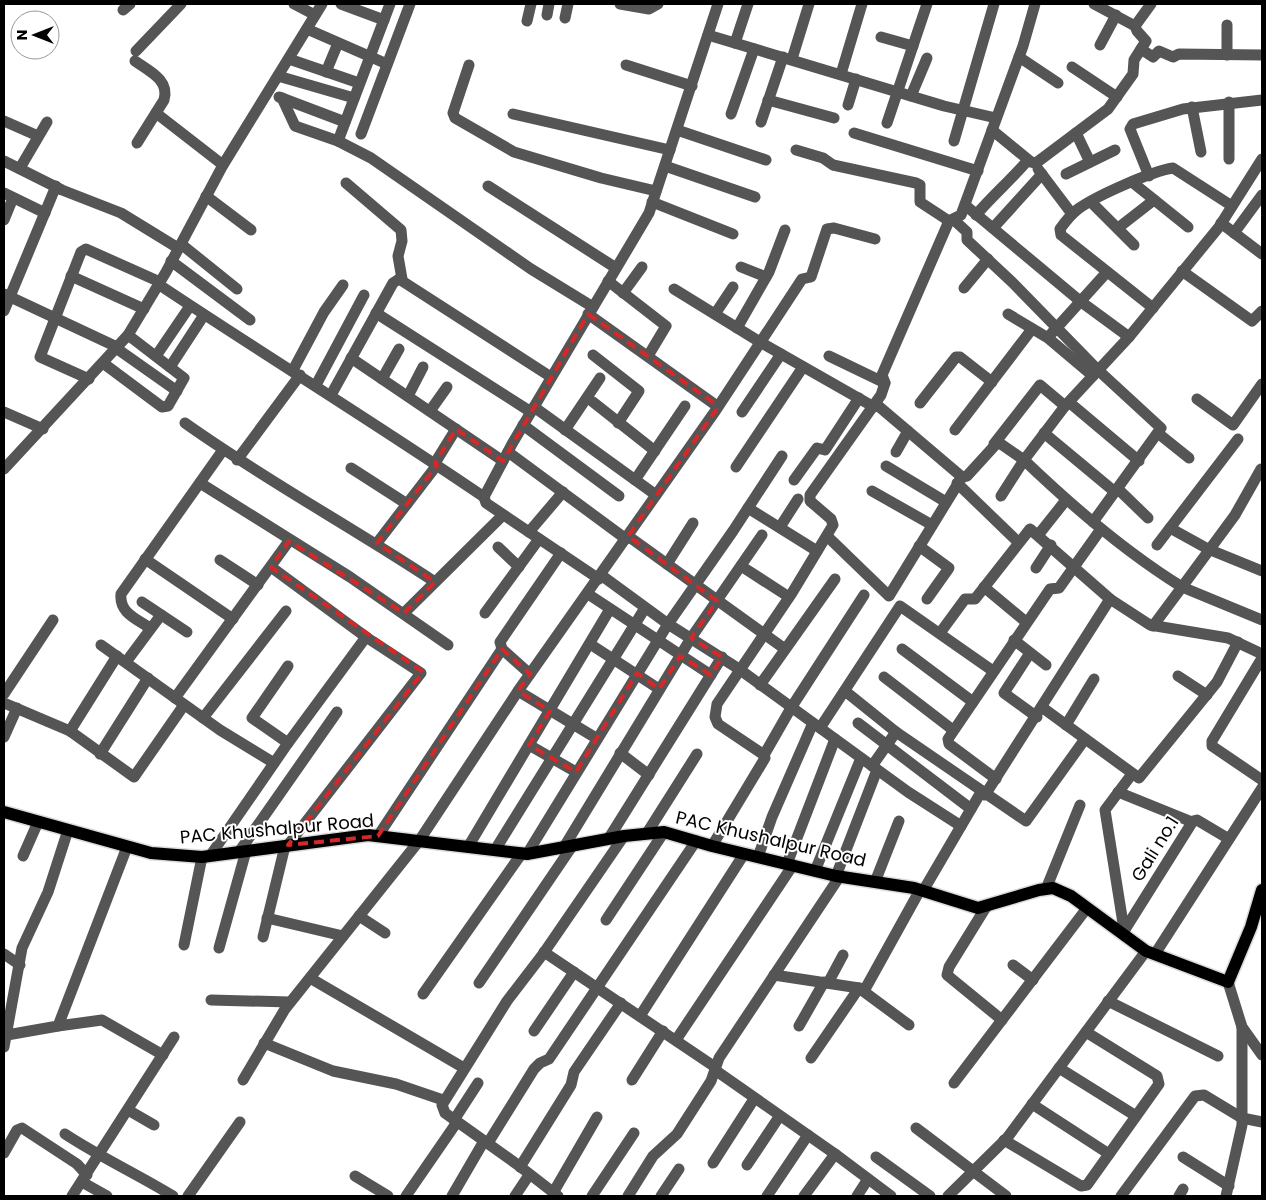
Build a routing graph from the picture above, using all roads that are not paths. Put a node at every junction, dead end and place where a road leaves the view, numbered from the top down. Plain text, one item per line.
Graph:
1 (181, 4) edge
2 (294, 4) edge
3 (322, 4) edge
4 (341, 4) edge
5 (390, 4) edge
6 (410, 4) edge
7 (530, 4) edge
8 (568, 4) edge
9 (620, 4) edge
10 (658, 4) edge
11 (718, 4) edge
12 (748, 4) edge
13 (810, 4) edge
14 (862, 4) edge
15 (927, 4) edge
16 (994, 4) edge
17 (1035, 4) edge
18 (1094, 4) edge
19 (1151, 4) edge
20 (315, 15) junction
21 (1116, 15) junction
22 (565, 18) dead end
23 (384, 20) junction
24 (527, 21) dead end
25 (1227, 25) dead end
26 (1135, 26) junction
27 (307, 29) junction
28 (708, 35) junction
29 (881, 37) dead end
30 (338, 43) junction
31 (735, 43) junction
32 (1100, 45) dead end
33 (913, 46) junction
34 (754, 49) junction
35 (1141, 49) junction
36 (1227, 55) junction
37 (1262, 55) edge
38 (1019, 57) junction
39 (369, 58) junction
40 (788, 58) junction
41 (926, 58) dead end
42 (289, 59) junction
43 (387, 64) junction
44 (469, 65) dead end
45 (626, 65) dead end
46 (1072, 67) dead end
47 (326, 72) junction
48 (841, 74) junction
49 (278, 76) junction
50 (856, 79) junction
51 (1058, 83) dead end
52 (359, 84) junction
53 (692, 86) junction
54 (897, 92) junction
55 (268, 93) junction
56 (911, 96) junction
57 (1117, 97) junction
58 (282, 98) junction
59 (354, 98) junction
60 (768, 100) junction
61 (1262, 100) edge
62 (1229, 102) junction
63 (848, 105) dead end
64 (1192, 107) junction
65 (963, 110) junction
66 (156, 113) junction
67 (513, 114) dead end
68 (731, 114) dead end
69 (834, 118) dead end
70 (996, 118) junction
71 (4, 121) edge
72 (47, 122) dead end
73 (345, 122) junction
74 (761, 122) dead end
75 (887, 123) dead end
76 (677, 130) junction
77 (992, 130) junction
78 (854, 133) dead end
79 (1076, 133) junction
80 (361, 134) dead end
81 (38, 136) junction
82 (338, 140) junction
83 (954, 141) dead end
84 (137, 143) dead end
85 (670, 150) junction
86 (796, 150) dead end
87 (1115, 150) dead end
88 (1201, 152) dead end
89 (1230, 159) dead end
90 (1262, 159) edge
91 (4, 160) edge
92 (766, 160) dead end
93 (1031, 161) junction
94 (1090, 162) junction
95 (223, 165) junction
96 (665, 166) junction
97 (20, 168) junction
98 (978, 171) junction
99 (1042, 174) junction
100 (1066, 174) dead end
101 (1149, 176) junction
102 (1132, 182) junction
103 (346, 183) dead end
104 (56, 186) junction
105 (488, 186) dead end
106 (1262, 195) edge
107 (9, 196) edge
108 (206, 196) junction
109 (654, 197) junction
110 (755, 197) dead end
111 (1154, 200) junction
112 (1091, 202) junction
113 (965, 205) junction
114 (1232, 206) junction
115 (45, 213) junction
116 (1072, 214) junction
117 (976, 215) junction
118 (4, 220) edge
119 (952, 220) junction
120 (1221, 223) junction
121 (1188, 227) dead end
122 (993, 228) junction
123 (1118, 228) junction
124 (250, 230) dead end
125 (785, 230) dead end
126 (1234, 233) junction
127 (733, 234) dead end
128 (876, 239) dead end
129 (1134, 245) dead end
130 (180, 246) junction
131 (1262, 254) edge
132 (988, 260) junction
133 (172, 261) junction
134 (642, 267) dead end
135 (741, 267) dead end
136 (616, 268) junction
137 (1182, 271) junction
138 (1107, 272) junction
139 (71, 276) junction
140 (766, 277) junction
141 (402, 279) junction
142 (608, 281) junction
143 (159, 283) junction
144 (343, 285) dead end
145 (733, 287) dead end
146 (964, 288) dead end
147 (237, 289) dead end
148 (674, 289) dead end
149 (623, 292) junction
150 (7, 295) edge
151 (364, 295) dead end
152 (1080, 301) junction
153 (190, 306) junction
154 (1153, 308) junction
155 (144, 309) junction
156 (4, 310) edge
157 (590, 311) junction
158 (1262, 311) edge
159 (376, 313) junction
160 (715, 314) junction
161 (1008, 314) dead end
162 (204, 315) junction
163 (54, 317) junction
164 (250, 320) dead end
165 (737, 328) junction
166 (1056, 328) junction
167 (1032, 330) junction
168 (128, 335) junction
169 (1129, 337) junction
170 (1048, 338) junction
171 (760, 342) junction
172 (117, 348) junction
173 (399, 349) dead end
174 (781, 354) junction
175 (593, 355) dead end
176 (156, 356) junction
177 (648, 356) junction
178 (829, 356) dead end
179 (351, 358) junction
180 (103, 363) junction
181 (170, 367) junction
182 (423, 367) dead end
183 (803, 367) junction
184 (292, 370) junction
185 (1095, 373) junction
186 (551, 377) junction
187 (600, 378) dead end
188 (89, 379) junction
189 (382, 379) junction
190 (992, 382) junction
191 (885, 383) junction
192 (1262, 384) edge
193 (316, 385) junction
194 (447, 387) dead end
195 (177, 390) junction
196 (331, 395) junction
197 (408, 396) junction
198 (859, 398) junction
199 (1198, 399) dead end
200 (592, 402) dead end
201 (920, 404) dead end
202 (1068, 404) junction
203 (685, 406) dead end
204 (717, 406) junction
205 (875, 406) junction
206 (532, 409) junction
207 (430, 411) junction
208 (4, 412) edge
209 (742, 412) dead end
210 (185, 423) dead end
211 (618, 424) junction
212 (523, 425) junction
213 (43, 429) junction
214 (456, 429) junction
215 (566, 430) junction
216 (955, 430) dead end
217 (908, 431) junction
218 (1044, 433) junction
219 (1159, 434) junction
220 (1238, 438) dead end
221 (994, 444) junction
222 (223, 450) junction
223 (655, 451) junction
224 (896, 452) dead end
225 (505, 456) junction
226 (782, 456) dead end
227 (1189, 458) dead end
228 (236, 460) junction
229 (1024, 460) junction
230 (1139, 461) junction
231 (436, 464) junction
232 (886, 466) dead end
233 (736, 467) dead end
234 (351, 468) dead end
235 (4, 469) edge
236 (1261, 470) edge
237 (635, 480) junction
238 (794, 480) dead end
239 (960, 480) junction
240 (200, 483) junction
241 (872, 491) dead end
242 (1117, 491) junction
243 (563, 492) junction
244 (656, 495) junction
245 (619, 496) dead end
246 (1002, 496) dead end
247 (484, 497) junction
248 (798, 499) dead end
249 (1066, 500) junction
250 (946, 502) junction
251 (407, 504) junction
252 (748, 508) junction
253 (503, 515) junction
254 (1148, 518) dead end
255 (693, 523) dead end
256 (932, 525) junction
257 (1097, 525) junction
258 (780, 527) junction
259 (1170, 528) junction
260 (529, 532) junction
261 (762, 534) dead end
262 (1039, 534) junction
263 (827, 536) junction
264 (627, 538) junction
265 (539, 539) junction
266 (290, 541) junction
267 (1018, 542) junction
268 (377, 543) junction
269 (1051, 545) junction
270 (1156, 545) dead end
271 (920, 546) junction
272 (498, 547) dead end
273 (1208, 549) junction
274 (817, 550) junction
275 (561, 554) junction
276 (145, 559) junction
277 (220, 560) dead end
278 (667, 564) junction
279 (741, 566) junction
280 (1074, 566) junction
281 (271, 567) junction
282 (519, 567) junction
283 (1036, 568) dead end
284 (1262, 571) edge
285 (600, 577) junction
286 (835, 579) dead end
287 (434, 582) junction
288 (258, 585) junction
289 (695, 585) junction
290 (984, 587) junction
291 (1182, 587) junction
292 (588, 594) junction
293 (864, 595) dead end
294 (889, 596) junction
295 (789, 597) junction
296 (927, 599) dead end
297 (1110, 599) junction
298 (717, 601) junction
299 (142, 602) dead end
300 (900, 606) junction
301 (645, 608) junction
302 (610, 609) junction
303 (286, 611) dead end
304 (404, 613) junction
305 (486, 613) dead end
306 (161, 615) junction
307 (233, 619) junction
308 (53, 620) dead end
309 (1262, 620) edge
310 (1026, 622) junction
311 (668, 624) junction
312 (635, 625) junction
313 (1153, 626) junction
314 (150, 628) junction
315 (187, 632) dead end
316 (940, 633) junction
317 (762, 634) junction
318 (366, 637) junction
319 (691, 638) junction
320 (658, 640) junction
321 (1014, 640) junction
322 (1238, 642) junction
323 (590, 644) junction
324 (101, 645) dead end
325 (448, 645) dead end
326 (502, 649) junction
327 (785, 649) junction
328 (902, 649) dead end
329 (1030, 653) junction
330 (1262, 654) edge
331 (680, 656) junction
332 (722, 657) junction
333 (614, 658) junction
334 (1262, 658) edge
335 (122, 659) junction
336 (288, 666) dead end
337 (1046, 666) dead end
338 (739, 669) junction
339 (993, 671) junction
340 (637, 673) junction
341 (530, 674) junction
342 (712, 675) junction
343 (1178, 676) dead end
344 (884, 677) dead end
345 (148, 678) junction
346 (1094, 679) dead end
347 (760, 685) junction
348 (659, 689) junction
349 (518, 691) junction
350 (845, 691) junction
351 (4, 694) edge
352 (1207, 695) junction
353 (180, 701) junction
354 (972, 702) junction
355 (4, 703) edge
356 (16, 708) junction
357 (791, 708) junction
358 (550, 710) junction
359 (337, 712) dead end
360 (1040, 712) junction
361 (203, 718) junction
362 (858, 723) dead end
363 (573, 725) junction
364 (1066, 725) junction
365 (816, 726) junction
366 (953, 730) junction
367 (70, 731) junction
368 (896, 732) junction
369 (4, 737) edge
370 (596, 738) junction
371 (835, 739) junction
372 (1085, 739) junction
373 (288, 743) junction
374 (529, 745) junction
375 (886, 746) junction
376 (620, 753) junction
377 (100, 754) junction
378 (697, 754) dead end
379 (764, 755) junction
380 (552, 758) junction
381 (861, 758) junction
382 (274, 763) junction
383 (874, 768) junction
384 (576, 772) junction
385 (1132, 774) junction
386 (649, 775) junction
387 (996, 779) junction
388 (1262, 780) edge
389 (1262, 788) edge
390 (1118, 792) junction
391 (983, 794) junction
392 (1080, 805) dead end
393 (971, 809) junction
394 (4, 812) edge
395 (900, 821) dead end
396 (38, 822) junction
397 (1192, 822) junction
398 (961, 826) junction
399 (68, 830) junction
400 (647, 832) junction
401 (664, 832) junction
402 (378, 836) junction
403 (624, 836) junction
404 (610, 838) junction
405 (1229, 839) junction
406 (419, 841) junction
407 (696, 841) junction
408 (287, 845) junction
409 (127, 846) junction
410 (569, 846) junction
411 (712, 846) junction
412 (468, 847) junction
413 (495, 850) junction
414 (242, 851) junction
415 (524, 853) junction
416 (744, 854) junction
417 (24, 856) dead end
418 (206, 856) junction
419 (758, 857) junction
420 (790, 865) junction
421 (814, 870) junction
422 (838, 876) junction
423 (875, 882) junction
424 (1046, 889) junction
425 (922, 890) junction
426 (1262, 890) edge
427 (986, 907) junction
428 (1087, 908) junction
429 (359, 916) junction
430 (268, 918) junction
431 (606, 920) dead end
432 (385, 933) dead end
433 (1125, 934) junction
434 (343, 936) junction
435 (263, 937) dead end
436 (184, 944) dead end
437 (219, 948) dead end
438 (544, 952) junction
439 (1150, 953) junction
440 (4, 954) edge
441 (844, 955) dead end
442 (20, 965) junction
443 (1014, 965) dead end
444 (574, 972) junction
445 (774, 975) junction
446 (310, 978) junction
447 (1033, 980) junction
448 (1228, 982) junction
449 (479, 983) dead end
450 (826, 983) junction
451 (598, 987) junction
452 (862, 990) junction
453 (423, 994) dead end
454 (211, 1000) dead end
455 (1108, 1001) junction
456 (290, 1002) junction
457 (621, 1003) junction
458 (640, 1016) junction
459 (1002, 1020) junction
460 (909, 1025) dead end
461 (58, 1026) junction
462 (799, 1026) dead end
463 (1242, 1027) junction
464 (534, 1031) dead end
465 (663, 1031) junction
466 (1086, 1032) junction
467 (174, 1038) dead end
468 (5, 1040) edge
469 (676, 1040) junction
470 (264, 1043) junction
471 (163, 1055) junction
472 (1262, 1055) edge
473 (1218, 1056) dead end
474 (811, 1058) dead end
475 (464, 1068) junction
476 (1059, 1068) junction
477 (715, 1069) junction
478 (243, 1080) dead end
479 (632, 1080) dead end
480 (478, 1083) dead end
481 (954, 1083) dead end
482 (754, 1099) junction
483 (443, 1100) junction
484 (1032, 1104) junction
485 (128, 1110) junction
486 (1136, 1116) junction
487 (779, 1117) junction
488 (597, 1118) dead end
489 (1242, 1118) junction
490 (456, 1121) junction
491 (240, 1122) dead end
492 (1262, 1122) edge
493 (154, 1125) dead end
494 (916, 1128) dead end
495 (634, 1133) dead end
496 (65, 1134) dead end
497 (808, 1135) junction
498 (1004, 1140) junction
499 (486, 1142) junction
500 (4, 1153) edge
501 (835, 1154) junction
502 (1109, 1154) junction
503 (99, 1157) junction
504 (876, 1157) dead end
505 (1184, 1157) dead end
506 (713, 1163) dead end
507 (747, 1165) dead end
508 (679, 1169) dead end
509 (525, 1171) junction
510 (972, 1172) junction
511 (355, 1176) dead end
512 (85, 1178) junction
513 (868, 1179) junction
514 (1228, 1191) edge
515 (951, 1193) edge
516 (555, 1194) edge
517 (191, 1195) edge
518 (72, 1196) edge
519 (107, 1196) edge
520 (173, 1196) edge
521 (388, 1196) edge
522 (406, 1196) edge
523 (452, 1196) edge
524 (515, 1196) edge
525 (592, 1196) edge
526 (628, 1196) edge
527 (661, 1196) edge
528 (767, 1196) edge
529 (804, 1196) edge
530 (857, 1196) edge
531 (891, 1196) edge
532 (930, 1196) edge
533 (965, 1196) edge
534 (1006, 1196) edge
535 (1121, 1196) edge

1 - 66 street
2 - 20 street
3 - 20 street
4 - 23 street
5 - 23 street
6 - 43 street
7 - 24 street
8 - 22 street
9 - 10 street
11 - 28 street
12 - 31 street
13 - 40 street
14 - 48 street
15 - 33 street
16 - 65 street
17 - 38 street
18 - 21 street
19 - 26 street
20 - 27 street
21 - 26 street
21 - 32 street
23 - 39 street
25 - 36 street
26 - 35 street
27 - 30 street
27 - 42 street
28 - 31 street
28 - 53 street
29 - 33 street
30 - 39 street
30 - 47 street
31 - 34 street
33 - 54 street
34 - 40 street
34 - 68 street
35 - 36 street
35 - 57 street
36 - 37 street
38 - 51 street
38 - 70 street
39 - 43 street
39 - 52 street
40 - 48 street
40 - 60 street
41 - 56 street
42 - 47 street
42 - 49 street
43 - 80 street
44 - 109 street
45 - 53 street
46 - 57 street
47 - 52 street
48 - 50 street
49 - 55 street
49 - 59 street
50 - 54 street
50 - 63 street
52 - 59 street
53 - 76 street
54 - 56 street
54 - 75 street
55 - 58 street
55 - 95 street
56 - 65 street
57 - 79 street
58 - 73 street
58 - 82 street
59 - 73 street
60 - 69 street
60 - 74 street
61 - 62 street
62 - 64 street
62 - 89 street
64 - 88 street
64 - 101 street
65 - 70 street
65 - 83 street
66 - 84 street
66 - 95 street
67 - 85 street
70 - 77 street
71 - 81 street
72 - 81 street
73 - 82 street
76 - 85 street
76 - 92 street
77 - 93 street
77 - 98 street
78 - 98 street
79 - 93 street
79 - 94 street
81 - 97 street
82 - 157 street
85 - 96 street
86 - 119 street
87 - 94 street
90 - 114 street
91 - 97 street
93 - 99 street
93 - 117 street
94 - 100 street
95 - 108 street
96 - 109 street
96 - 110 street
97 - 104 street
98 - 113 street
99 - 116 street
99 - 122 street
101 - 102 street
101 - 114 street
102 - 111 street
102 - 112 street
103 - 141 street
104 - 115 street
104 - 130 street
105 - 136 street
106 - 126 street
107 - 115 street
107 - 118 street
108 - 124 street
108 - 130 street
109 - 127 street
109 - 136 street
111 - 121 street
111 - 123 street
112 - 116 street
112 - 123 street
113 - 117 street
113 - 119 street
114 - 120 street
115 - 150 street
116 - 138 street
117 - 122 street
119 - 132 street
119 - 191 street
120 - 126 street
120 - 137 street
122 - 152 street
123 - 129 street
125 - 140 street
126 - 131 street
128 - 171 street
130 - 133 street
130 - 147 street
132 - 146 street
132 - 166 street
133 - 143 street
133 - 164 street
134 - 149 street
135 - 140 street
136 - 142 street
137 - 154 street
137 - 158 street
138 - 152 street
138 - 154 street
139 - 143 street
139 - 155 street
139 - 163 street
140 - 165 street
141 - 159 street
141 - 186 street
142 - 149 street
142 - 157 street
143 - 153 street
143 - 155 street
144 - 184 street
145 - 160 street
148 - 160 street
149 - 177 street
150 - 156 street
150 - 163 street
151 - 193 street
152 - 166 street
152 - 169 street
153 - 162 street
153 - 176 street
154 - 169 street
155 - 168 street
157 - 177 street
157 - 186 street
159 - 179 street
159 - 206 street
160 - 165 street
161 - 167 street
162 - 181 street
162 - 184 street
163 - 172 street
163 - 188 street
165 - 171 street
166 - 170 street
166 - 185 street
167 - 170 street
167 - 190 street
168 - 172 street
168 - 176 street
169 - 185 street
170 - 185 street
171 - 174 street
171 - 204 street
172 - 180 street
172 - 195 street
173 - 189 street
174 - 183 street
174 - 209 street
175 - 211 street
176 - 181 street
177 - 204 street
178 - 191 street
179 - 189 street
179 - 196 street
180 - 188 street
180 - 195 street
181 - 195 street
182 - 197 street
183 - 198 street
183 - 233 street
184 - 193 street
184 - 228 street
185 - 202 street
185 - 219 street
186 - 206 street
187 - 215 street
188 - 213 street
189 - 197 street
190 - 201 street
190 - 216 street
191 - 205 street
192 - 199 street
193 - 196 street
194 - 207 street
196 - 231 street
197 - 207 street
198 - 205 street
198 - 238 street
200 - 211 street
202 - 218 street
202 - 221 street
202 - 230 street
203 - 223 street
204 - 244 street
205 - 217 street
205 - 263 street
206 - 212 street
206 - 215 street
207 - 214 street
208 - 213 street
210 - 222 street
211 - 223 street
212 - 225 street
212 - 245 street
213 - 235 street
214 - 225 street
214 - 231 street
215 - 237 street
217 - 224 street
217 - 239 street
218 - 229 street
218 - 242 street
219 - 227 street
219 - 230 street
220 - 259 street
221 - 229 street
221 - 239 street
222 - 228 street
222 - 240 street
223 - 237 street
225 - 243 street
225 - 247 street
226 - 252 street
228 - 268 street
229 - 246 street
229 - 249 street
230 - 242 street
231 - 247 street
231 - 251 street
232 - 250 street
234 - 251 street
236 - 273 street
237 - 244 street
239 - 250 street
239 - 267 street
240 - 266 street
240 - 276 street
241 - 256 street
242 - 254 street
242 - 257 street
243 - 260 street
243 - 264 street
244 - 264 street
247 - 253 street
248 - 258 street
249 - 257 street
249 - 262 street
250 - 256 street
251 - 268 street
252 - 258 street
252 - 289 street
253 - 260 street
253 - 287 street
255 - 278 street
256 - 271 street
257 - 280 street
257 - 291 street
258 - 274 street
259 - 270 street
259 - 273 street
260 - 265 street
261 - 279 street
262 - 267 street
262 - 269 street
263 - 274 street
263 - 294 street
264 - 278 street
264 - 285 street
265 - 275 street
265 - 282 street
266 - 281 street
266 - 304 street
267 - 290 street
268 - 287 street
269 - 280 street
269 - 283 street
271 - 294 street
271 - 296 street
272 - 282 street
273 - 284 street
273 - 291 street
274 - 295 street
275 - 285 street
275 - 326 street
276 - 307 street
276 - 314 street
277 - 288 street
278 - 289 street
279 - 295 street
279 - 298 street
280 - 297 street
280 - 310 street
281 - 288 street
281 - 318 street
282 - 305 street
285 - 292 street
285 - 301 street
286 - 327 street
287 - 304 street
288 - 307 street
289 - 298 street
289 - 311 street
290 - 310 street
290 - 316 street
291 - 309 street
291 - 313 street
292 - 302 street
292 - 341 street
293 - 357 street
294 - 300 street
295 - 317 street
297 - 313 street
297 - 360 street
298 - 317 street
298 - 319 street
299 - 306 street
300 - 316 street
300 - 350 street
301 - 311 street
301 - 312 street
302 - 312 street
302 - 323 street
303 - 361 street
304 - 325 street
306 - 314 street
306 - 315 street
307 - 353 street
308 - 351 street
310 - 321 street
311 - 319 street
311 - 320 street
312 - 320 street
312 - 333 street
313 - 322 street
314 - 335 street
316 - 339 street
317 - 327 street
317 - 338 street
318 - 373 street
318 - 408 street
319 - 331 street
319 - 332 street
320 - 331 street
320 - 340 street
321 - 329 street
321 - 339 street
322 - 330 street
322 - 352 street
323 - 333 street
323 - 358 street
324 - 335 street
326 - 341 street
326 - 402 street
327 - 347 street
328 - 354 street
329 - 337 street
329 - 360 street
331 - 342 street
331 - 348 street
332 - 338 street
332 - 342 street
333 - 340 street
333 - 363 street
334 - 388 street
335 - 345 street
335 - 367 street
336 - 373 street
338 - 347 street
338 - 379 street
339 - 354 street
340 - 348 street
340 - 370 street
341 - 349 street
342 - 386 street
343 - 352 street
344 - 366 street
345 - 353 street
345 - 377 street
346 - 364 street
347 - 357 street
348 - 376 street
349 - 358 street
349 - 406 street
350 - 365 street
350 - 368 street
352 - 385 street
353 - 361 street
353 - 377 street
354 - 366 street
355 - 356 street
356 - 367 street
356 - 369 street
357 - 365 street
357 - 379 street
358 - 363 street
358 - 374 street
359 - 414 street
360 - 364 street
360 - 387 street
361 - 382 street
362 - 375 street
363 - 370 street
363 - 380 street
364 - 372 street
365 - 371 street
365 - 419 street
366 - 387 street
367 - 377 street
368 - 375 street
368 - 391 street
370 - 384 street
371 - 381 street
371 - 420 street
372 - 385 street
372 - 391 street
373 - 382 street
374 - 380 street
374 - 412 street
375 - 383 street
375 - 393 street
376 - 386 street
376 - 410 street
378 - 400 street
379 - 411 street
380 - 384 street
380 - 413 street
381 - 383 street
381 - 421 street
382 - 418 street
383 - 398 street
383 - 422 street
384 - 415 street
385 - 390 street
386 - 404 street
387 - 391 street
389 - 405 street
390 - 397 street
390 - 433 street
391 - 393 street
392 - 424 street
393 - 398 street
394 - 396 main road, PAC Khushalpur Road
395 - 423 street
396 - 399 main road, PAC Khushalpur Road
396 - 417 street
397 - 405 street, Gali no.1
397 - 433 street, Gali no.1
398 - 425 street
399 - 409 main road, PAC Khushalpur Road
399 - 442 street
400 - 401 main road, PAC Khushalpur Road
400 - 403 main road, PAC Khushalpur Road
401 - 407 main road, PAC Khushalpur Road
401 - 431 street
402 - 406 main road, PAC Khushalpur Road
402 - 408 main road, PAC Khushalpur Road
403 - 404 main road, PAC Khushalpur Road
403 - 438 street
404 - 410 main road, PAC Khushalpur Road
405 - 439 street
406 - 412 main road, PAC Khushalpur Road
406 - 429 street
407 - 411 main road, PAC Khushalpur Road
407 - 451 street
408 - 414 main road, PAC Khushalpur Road
408 - 430 street
409 - 418 main road, PAC Khushalpur Road
409 - 461 street
410 - 415 main road, PAC Khushalpur Road
410 - 449 street
411 - 416 main road, PAC Khushalpur Road
412 - 413 main road, PAC Khushalpur Road
413 - 415 main road, PAC Khushalpur Road
414 - 418 main road, PAC Khushalpur Road
414 - 437 street
415 - 453 street
416 - 419 main road, PAC Khushalpur Road
416 - 458 street
418 - 436 street
419 - 420 main road, PAC Khushalpur Road
420 - 421 main road, PAC Khushalpur Road
420 - 469 street
421 - 422 main road, PAC Khushalpur Road
422 - 423 main road, PAC Khushalpur Road
422 - 445 street
423 - 425 main road, PAC Khushalpur Road
424 - 427 main road, PAC Khushalpur Road
424 - 428 main road
425 - 427 main road, PAC Khushalpur Road
425 - 452 street
426 - 448 main road
427 - 459 street
428 - 433 main road
428 - 447 street
429 - 432 street
429 - 434 street
430 - 434 street
430 - 435 street
433 - 439 main road
434 - 446 street
438 - 444 street
438 - 475 street
439 - 448 main road
439 - 455 street
440 - 442 street
441 - 450 street
442 - 468 street
443 - 447 street
444 - 451 street
444 - 464 street
445 - 450 street
445 - 477 street
446 - 456 street
446 - 475 street
447 - 459 street
448 - 463 street
450 - 452 street
450 - 462 street
451 - 457 street
451 - 499 street
452 - 460 street
452 - 474 street
454 - 456 street
455 - 466 street
455 - 473 street
456 - 470 street
457 - 458 street
457 - 509 street
458 - 465 street
459 - 481 street
461 - 468 street
461 - 471 street
463 - 472 street
463 - 489 street
465 - 469 street
465 - 479 street
466 - 476 street
466 - 486 street
467 - 471 street
469 - 477 street
470 - 478 street
470 - 483 street
471 - 485 street
475 - 483 street
476 - 484 street
476 - 486 street
477 - 482 street
477 - 526 street
480 - 490 street
482 - 487 street
482 - 506 street
483 - 490 street
484 - 498 street
484 - 502 street
485 - 493 street
485 - 503 street
486 - 502 street
487 - 497 street
487 - 507 street
488 - 516 street
489 - 492 street
489 - 514 street
489 - 535 street
490 - 499 street
490 - 522 street
491 - 517 street
494 - 510 street
495 - 525 street
496 - 503 street
497 - 501 street
497 - 528 street
498 - 502 street
498 - 510 street
499 - 509 street
499 - 523 street
500 - 512 street
501 - 513 street
501 - 529 street
503 - 512 street
503 - 520 street
504 - 532 street
505 - 514 street
508 - 527 street
509 - 516 street
509 - 524 street
510 - 515 street
510 - 534 street
511 - 521 street
512 - 518 street
512 - 519 street
513 - 530 street
513 - 531 street
515 - 533 street

